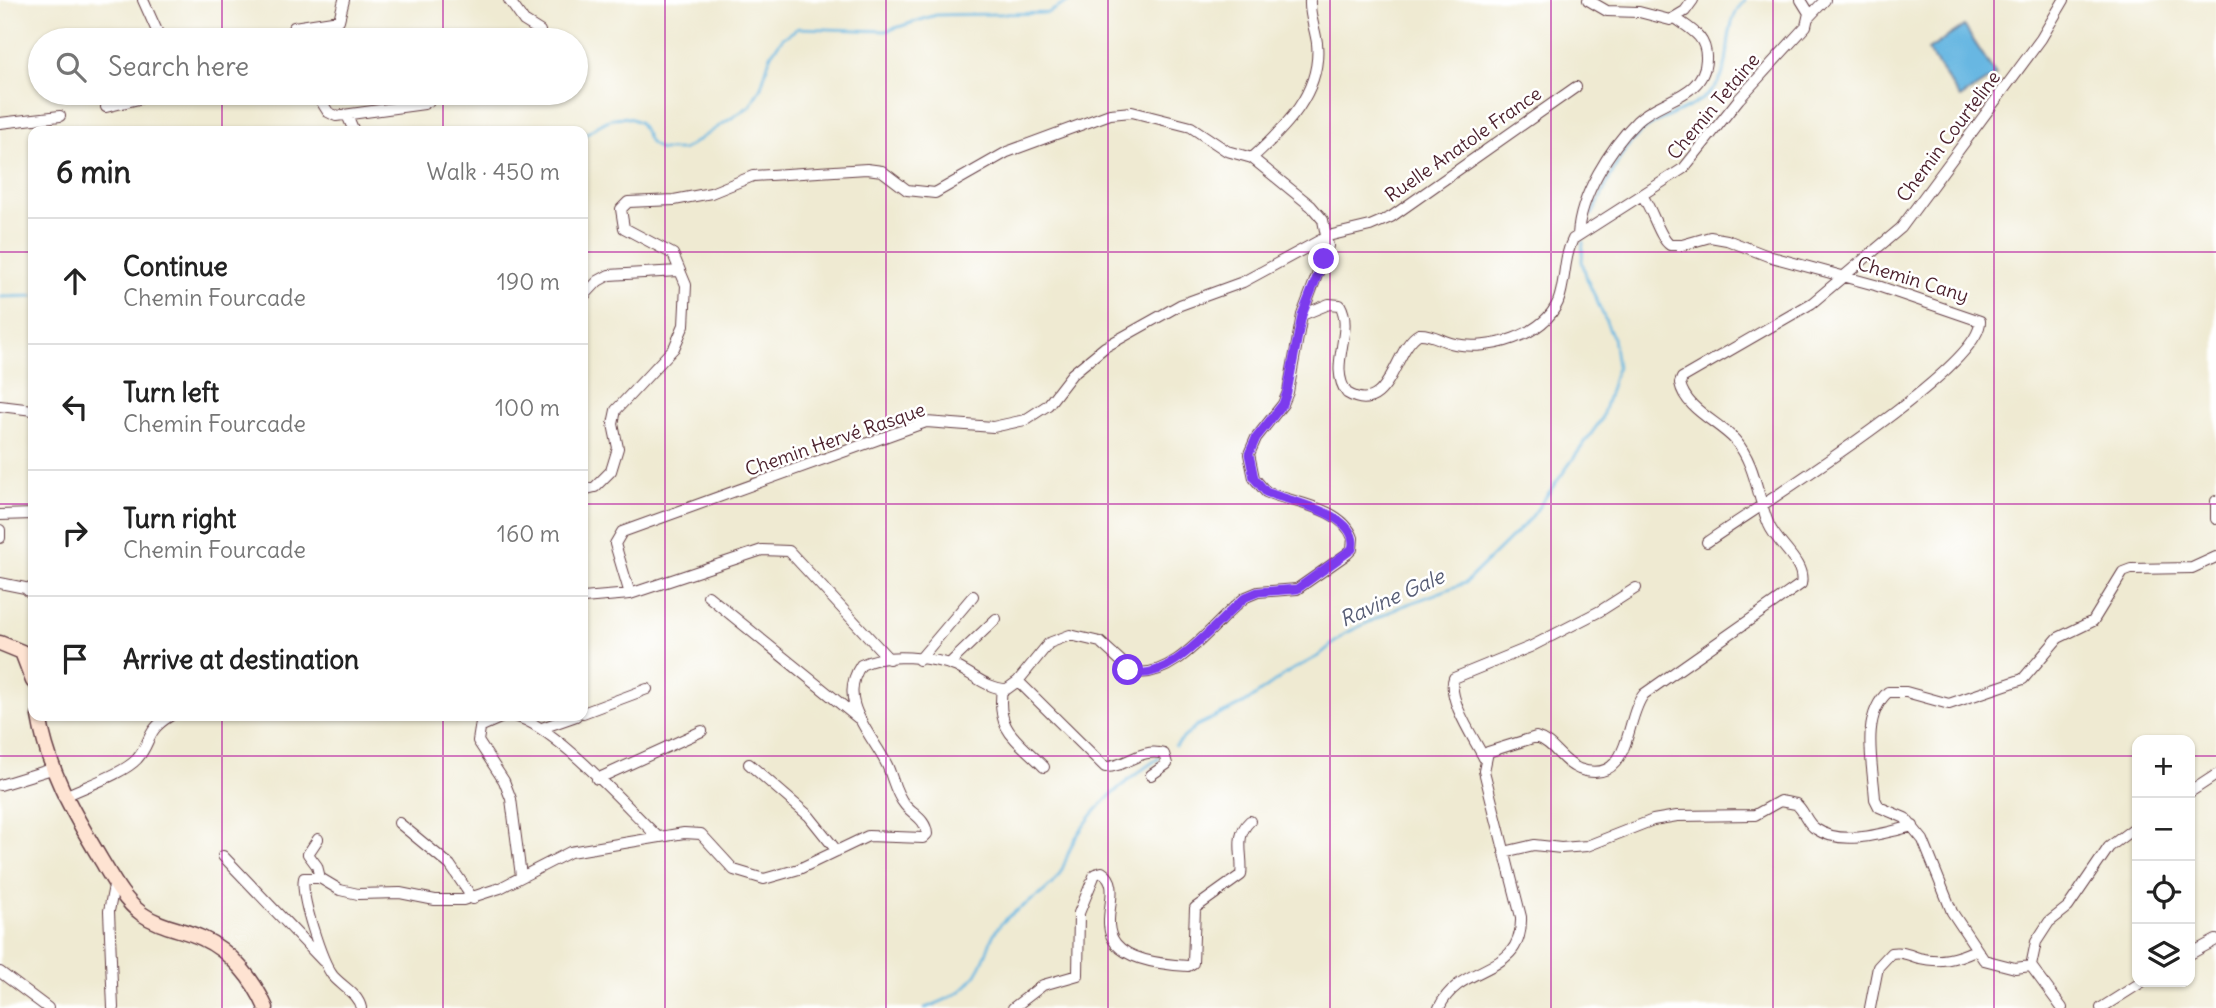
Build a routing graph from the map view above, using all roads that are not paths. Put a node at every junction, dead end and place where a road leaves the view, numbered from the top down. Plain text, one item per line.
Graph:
1 (143, 0) edge
2 (344, 0) edge
3 (509, 0) edge
4 (1310, 0) edge
5 (1588, 0) edge
6 (1693, 0) edge
7 (1801, 0) edge
8 (1825, 0) edge
9 (2064, 0) edge
10 (1809, 17) junction
11 (1675, 18) junction
12 (156, 28) edge
13 (292, 28) edge
14 (535, 28) edge
15 (1576, 86) dead end
16 (114, 105) edge
17 (324, 105) edge
18 (417, 105) edge
19 (106, 107) dead end
20 (347, 115) junction
21 (60, 116) dead end
22 (0, 123) edge
23 (352, 126) edge
24 (1252, 158) junction
25 (1643, 197) junction
26 (1578, 235) junction
27 (1328, 236) junction
28 (678, 271) junction
29 (1841, 276) junction
30 (588, 293) edge
31 (1302, 315) junction
32 (0, 406) edge
33 (28, 410) edge
34 (588, 488) edge
35 (2216, 501) edge
36 (1763, 503) junction
37 (3, 513) edge
38 (28, 514) edge
39 (2216, 519) edge
40 (0, 530) edge
41 (0, 538) edge
42 (1707, 542) dead end
43 (2216, 557) edge
44 (0, 583) edge
45 (1636, 588) dead end
46 (28, 589) edge
47 (630, 594) junction
48 (708, 596) dead end
49 (973, 596) dead end
50 (588, 598) edge
51 (996, 619) dead end
52 (0, 643) edge
53 (889, 659) junction
54 (919, 660) junction
55 (949, 664) junction
56 (28, 668) edge
57 (1018, 681) junction
58 (647, 689) dead end
59 (1002, 689) junction
60 (588, 711) edge
61 (858, 719) junction
62 (40, 721) edge
63 (162, 721) edge
64 (482, 721) edge
65 (526, 721) edge
66 (562, 721) edge
67 (542, 728) junction
68 (702, 731) dead end
69 (1484, 758) junction
70 (749, 764) dead end
71 (1044, 767) dead end
72 (52, 769) junction
73 (1151, 775) dead end
74 (2216, 775) edge
75 (597, 779) junction
76 (0, 785) edge
77 (2195, 789) edge
78 (63, 797) junction
79 (1250, 821) dead end
80 (399, 823) dead end
81 (1913, 826) junction
82 (2132, 830) edge
83 (658, 837) junction
84 (318, 839) dead end
85 (837, 851) junction
86 (1504, 852) junction
87 (223, 856) dead end
88 (521, 876) junction
89 (320, 878) junction
90 (115, 881) junction
91 (472, 899) junction
92 (2216, 940) edge
93 (1975, 950) junction
94 (2195, 951) edge
95 (326, 964) junction
96 (2031, 966) junction
97 (0, 972) edge
98 (2134, 987) edge
99 (48, 1008) edge
100 (113, 1008) edge
101 (266, 1008) edge
102 (361, 1008) edge
103 (1013, 1008) edge
104 (1439, 1008) edge
105 (1870, 1008) edge
106 (2062, 1008) edge
107 (2101, 1008) edge

1 - 12 street
2 - 13 street
3 - 14 street
4 - 24 street
5 - 11 street
6 - 11 street
7 - 10 street
8 - 10 street, Chemin Tetaine
9 - 29 street, Chemin Courteline
10 - 25 street, Chemin Tetaine
11 - 26 street, Chemin Tetaine
15 - 27 street, Ruelle Anatole France
16 - 19 street
17 - 20 street
18 - 20 street
20 - 23 street
21 - 22 street
24 - 27 street
24 - 28 street
25 - 26 street, Chemin Tetaine
25 - 29 street, Chemin Cany
26 - 31 street, Chemin Tetaine
27 - 31 street
27 - 47 street, Chemin Hervé Rasque
28 - 30 street
28 - 34 street
29 - 36 street, Chemin Courteline
29 - 36 street, Chemin Cany
31 - 57 street
32 - 33 street
35 - 39 street
36 - 42 street, Chemin Cany
36 - 69 street
37 - 38 street
40 - 41 street
43 - 81 street
44 - 46 street
45 - 69 street
47 - 50 street
47 - 53 street
48 - 61 street
49 - 54 street
51 - 55 street
52 - 56 main road
53 - 54 street
53 - 61 street
54 - 55 street
55 - 59 street
57 - 59 street
57 - 73 street
58 - 60 street
59 - 71 street
61 - 85 street
62 - 72 main road
63 - 78 street
64 - 88 street
65 - 67 street
66 - 67 street
67 - 75 street
68 - 75 street
69 - 86 street
70 - 85 street
72 - 76 street
72 - 78 main road
74 - 77 street
75 - 83 street
78 - 90 main road
79 - 103 street
80 - 91 street
81 - 86 street
81 - 93 street
82 - 96 street
83 - 85 street
83 - 88 street
84 - 89 street
86 - 104 street
87 - 95 street
88 - 91 street
89 - 91 street
89 - 95 street
90 - 100 street
90 - 101 main road
92 - 94 street
93 - 96 street
93 - 105 street
95 - 102 street
96 - 106 street
97 - 99 street
98 - 107 street

